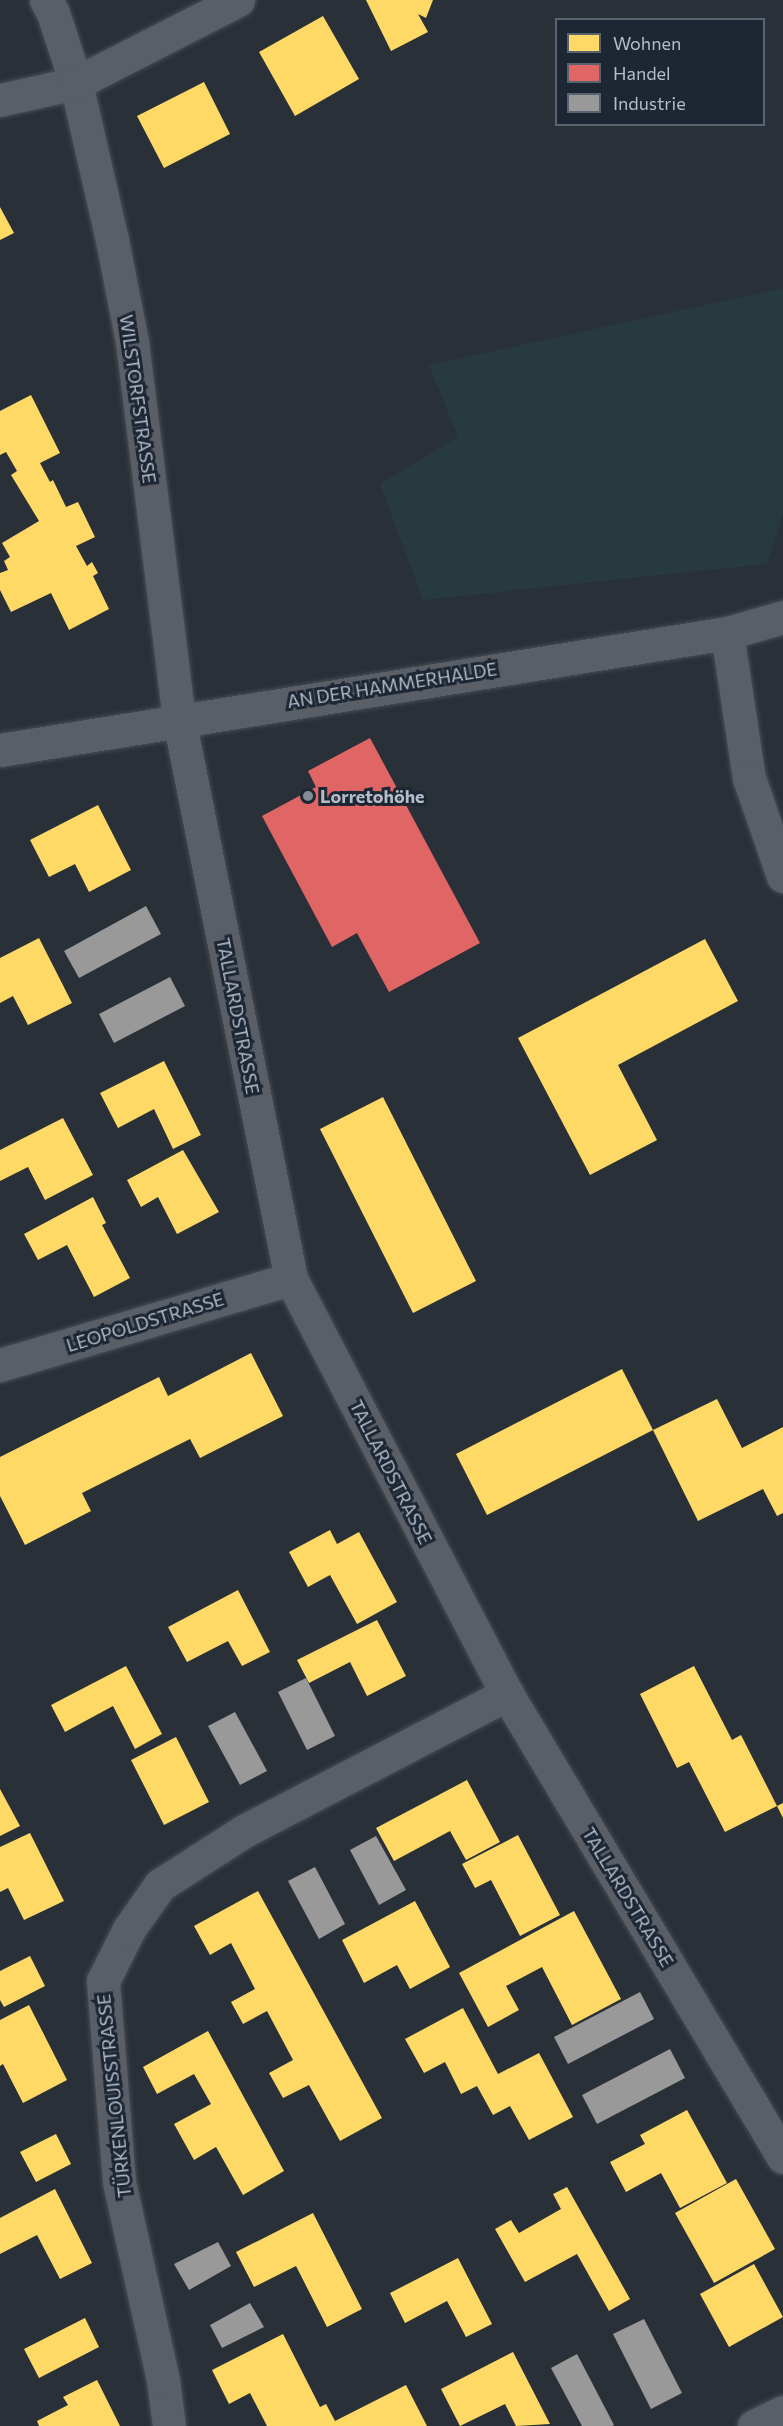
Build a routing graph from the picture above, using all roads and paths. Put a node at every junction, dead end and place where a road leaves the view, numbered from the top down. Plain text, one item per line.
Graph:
1 (46, 0) edge
2 (238, 0) edge
3 (76, 82) junction
4 (0, 100) edge
5 (783, 617) edge
6 (727, 633) junction
7 (179, 719) junction
8 (0, 750) edge
9 (783, 876) edge
10 (291, 1279) junction
11 (0, 1365) edge
12 (507, 1694) junction
13 (783, 2157) edge
14 (783, 2412) edge
15 (169, 2426) edge
16 (754, 2426) edge

1 - 3 street, WILSTORFSTRASSE
2 - 3 street
3 - 4 street
3 - 7 street, WILSTORFSTRASSE
5 - 6 street, AN DER HAMMERHALDE
6 - 7 street, AN DER HAMMERHALDE
6 - 9 street
7 - 8 street, AN DER HAMMERHALDE
7 - 10 street, TALLARDSTRASSE
10 - 11 street, LEOPOLDSTRASSE
10 - 12 street, TALLARDSTRASSE
12 - 13 street, TALLARDSTRASSE
12 - 15 street, TÜRKENLOUISSTRASSE
14 - 16 street

